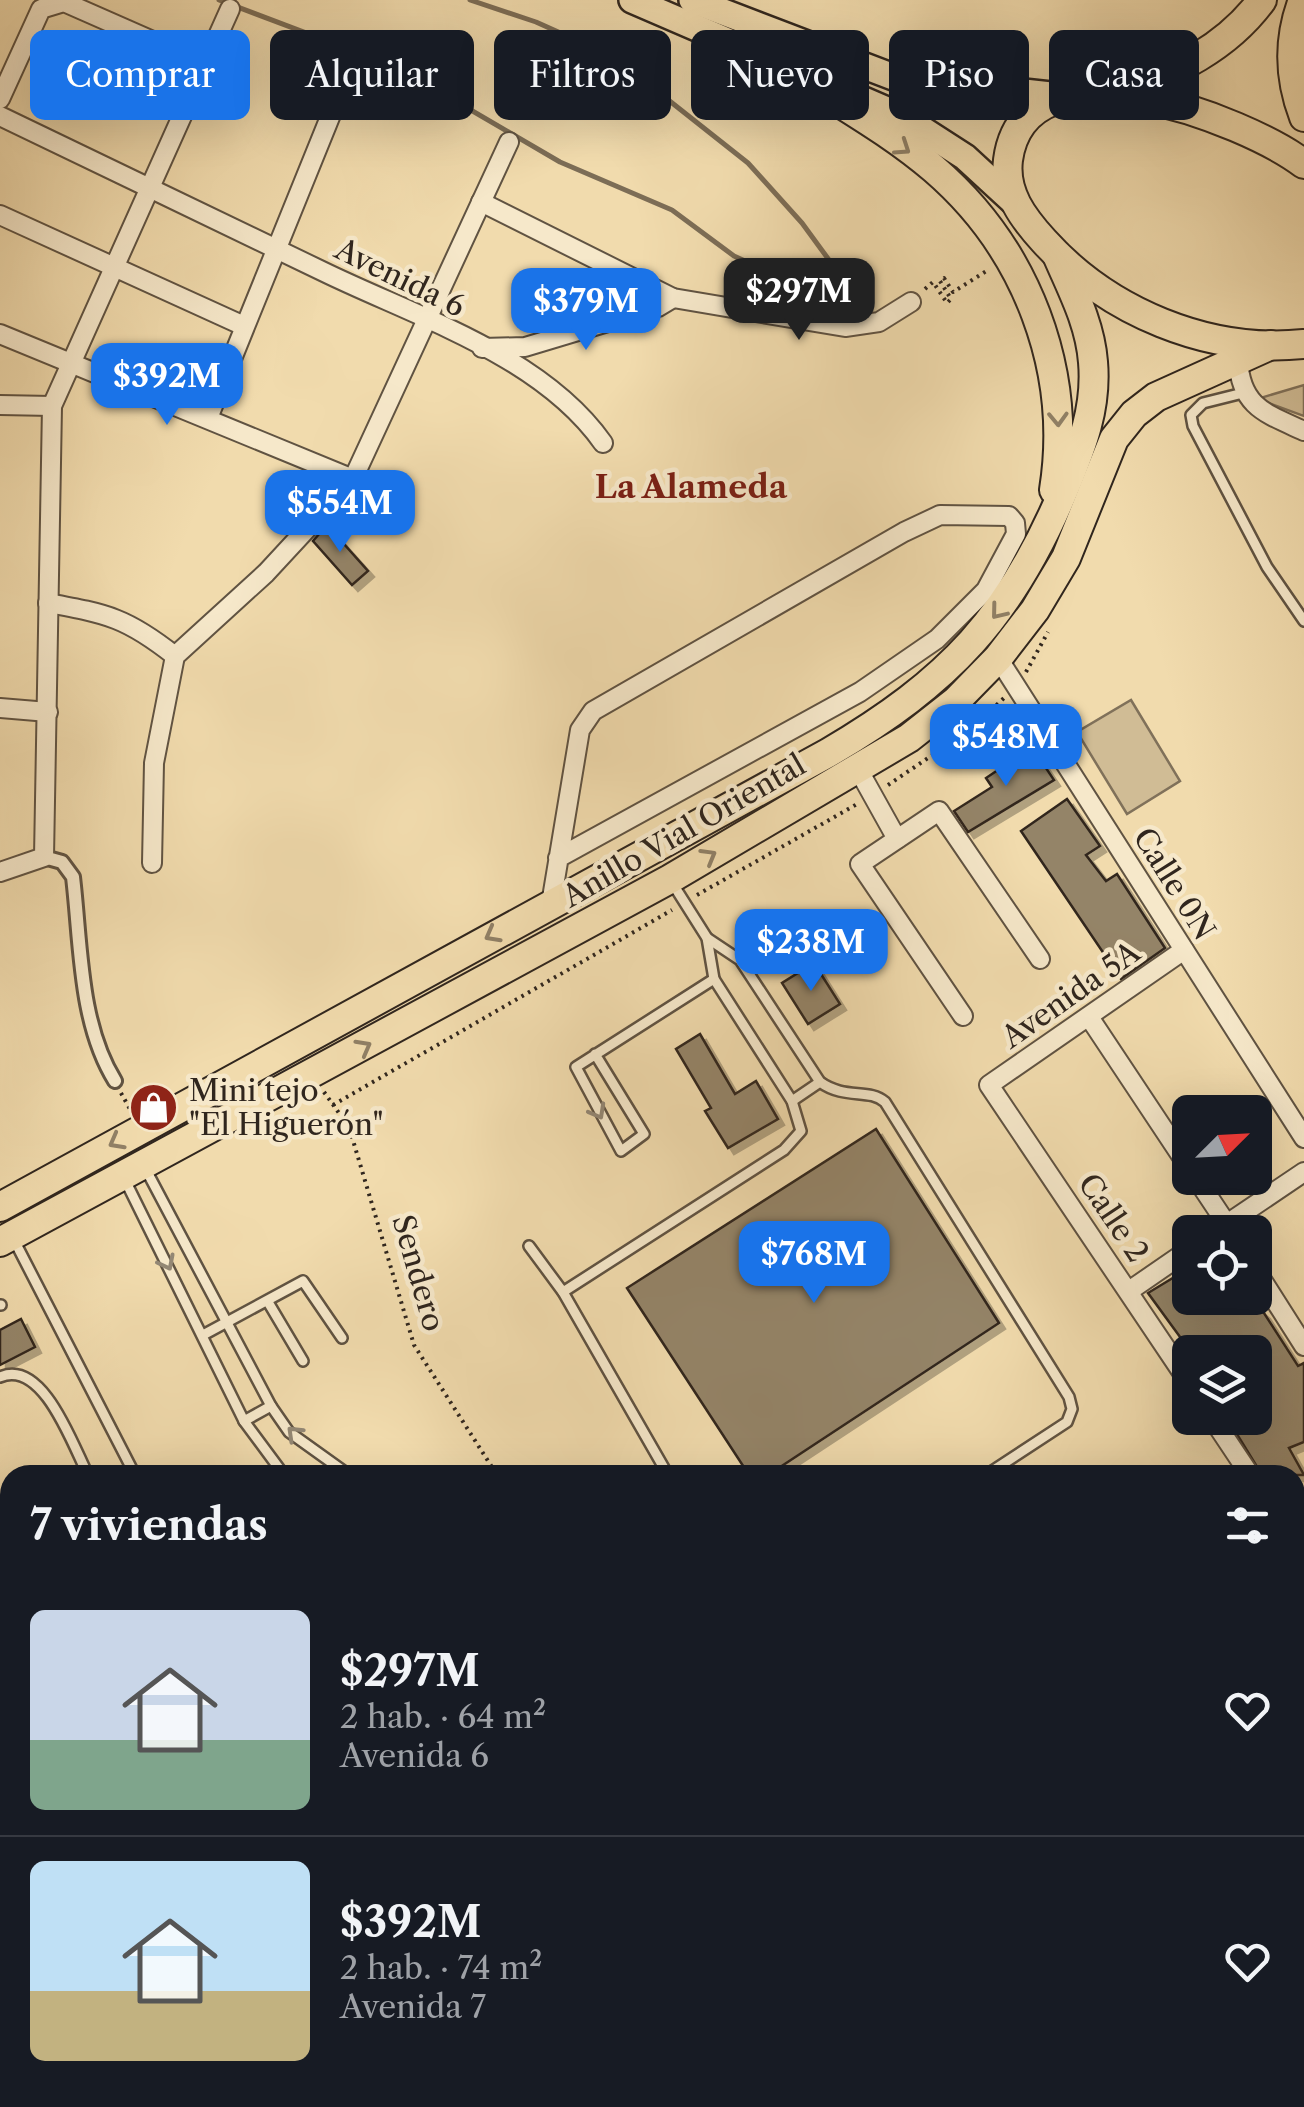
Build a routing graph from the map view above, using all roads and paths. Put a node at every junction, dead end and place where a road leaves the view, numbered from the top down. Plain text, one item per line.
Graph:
1 (632, 0) edge
2 (692, 0) edge
3 (1262, 0) edge
4 (1303, 0) edge
5 (230, 8) dead end
6 (31, 30) edge
7 (128, 30) edge
8 (220, 30) edge
9 (705, 30) edge
10 (30, 32) edge
11 (1199, 57) edge
12 (1049, 95) edge
13 (0, 99) edge
14 (869, 103) edge
15 (1049, 106) edge
16 (1199, 112) edge
17 (0, 116) edge
18 (1304, 117) edge
19 (180, 120) edge
20 (329, 120) edge
21 (862, 120) edge
22 (510, 142) dead end
23 (1304, 164) edge
24 (149, 188) junction
25 (481, 202) junction
26 (1014, 203) junction
27 (0, 215) edge
28 (276, 249) junction
29 (1006, 253) junction
30 (1057, 255) junction
31 (114, 267) junction
32 (673, 298) junction
33 (911, 302) joint
34 (426, 321) junction
35 (244, 326) junction
36 (0, 334) edge
37 (1304, 344) edge
38 (1271, 345) junction
39 (481, 348) junction
40 (1238, 360) junction
41 (71, 364) junction
42 (1243, 393) junction
43 (0, 405) edge
44 (52, 406) junction
45 (208, 418) junction
46 (1304, 432) edge
47 (603, 444) dead end
48 (353, 479) junction
49 (1048, 528) junction
50 (48, 603) junction
51 (1304, 621) edge
52 (175, 656) junction
53 (998, 658) junction
54 (1017, 686) junction
55 (0, 708) edge
56 (48, 712) junction
57 (858, 769) junction
58 (872, 795) junction
59 (898, 839) junction
60 (44, 857) junction
61 (558, 858) junction
62 (152, 863) dead end
63 (0, 872) edge
64 (677, 891) junction
65 (550, 904) junction
66 (707, 938) junction
67 (1184, 950) junction
68 (1040, 959) dead end
69 (714, 979) junction
70 (963, 1016) dead end
71 (1088, 1017) junction
72 (595, 1054) junction
73 (312, 1075) junction
74 (114, 1082) joint
75 (820, 1082) junction
76 (989, 1084) joint
77 (792, 1100) junction
78 (333, 1105) junction
79 (140, 1129) junction
80 (1304, 1138) edge
81 (1172, 1142) edge
82 (133, 1171) junction
83 (1304, 1172) edge
84 (0, 1207) edge
85 (1245, 1215) edge
86 (6, 1238) edge
87 (529, 1246) dead end
88 (1172, 1261) edge
89 (1128, 1290) junction
90 (563, 1292) junction
91 (1272, 1296) edge
92 (268, 1302) junction
93 (228, 1325) junction
94 (204, 1336) junction
95 (342, 1338) dead end
96 (1304, 1346) edge
97 (1172, 1357) edge
98 (304, 1361) dead end
99 (0, 1377) edge
100 (271, 1406) junction
101 (244, 1421) junction
102 (1223, 1435) edge
103 (83, 1465) edge
104 (130, 1465) edge
105 (277, 1465) edge
106 (336, 1465) edge
107 (491, 1465) edge
108 (662, 1465) edge
109 (1001, 1465) edge
110 (1243, 1465) edge

1 - 9 main road
2 - 12 main road
3 - 11 highway
4 - 18 highway
5 - 8 street
6 - 7 street
10 - 13 street
14 - 26 main road
15 - 26 highway
16 - 23 highway
17 - 24 street, Avenida 6
19 - 24 street
20 - 28 street
21 -> 29 highway
22 - 25 street
24 - 28 street, Avenida 6
24 - 31 street
25 - 32 street
25 - 34 street
26 - 30 highway
27 - 31 street
28 - 34 street, Avenida 6
28 - 35 street
29 - 33 path
29 -> 49 highway
30 - 38 highway
30 - 49 highway, Anillo Vial Oriental
31 - 35 street
31 - 41 street
32 - 33 street
32 - 39 street, Avenida 6
34 - 39 street, Avenida 6
34 - 48 street
35 - 45 street
36 - 41 street
37 - 38 highway
38 - 40 highway, Anillo Vial Oriental
39 - 47 street
40 - 42 street
40 - 53 highway, Anillo Vial Oriental
41 - 44 street
41 - 45 street
42 - 46 street
42 - 51 lane
43 - 44 street
44 - 50 street
45 - 48 street
48 - 52 street
49 -> 65 highway, Anillo Vial Oriental
50 - 52 street
50 - 56 street
52 - 62 street
53 - 54 street, Calle 0N
53 - 57 highway, Anillo Vial Oriental
54 - 58 path
54 - 67 street, Calle 0N
55 - 56 street
56 - 60 street
57 - 58 street
64 -> 57 highway, Anillo Vial Oriental
58 - 59 street
58 - 64 path
59 - 68 street
59 - 70 street
60 - 63 street
60 - 74 street
61 - 61 street
61 - 65 street
64 - 66 lane
73 -> 64 highway, Anillo Vial Oriental
64 - 78 path
65 -> 79 highway, Anillo Vial Oriental
66 - 69 lane
66 - 75 lane
67 - 71 street, Avenida 5A
67 - 80 street, Calle 0N
69 - 72 lane
69 - 77 lane
71 - 76 street, Avenida 5A
71 - 81 street
72 -> 72 lane
73 - 78 path, Sendero
73 - 82 highway, Anillo Vial Oriental
74 - 79 path
75 - 77 lane
75 - 109 lane
76 - 89 street, Calle 2
77 - 90 lane
78 - 107 path, Sendero
79 -> 84 highway, Anillo Vial Oriental
82 - 86 highway, Anillo Vial Oriental
82 - 93 lane
82 -> 94 lane
83 - 85 street
86 - 104 lane
87 - 90 lane
88 - 89 street
89 - 97 street, Calle 2
90 - 108 lane
91 - 96 street
92 - 93 lane
92 - 95 lane
92 - 98 lane
93 - 94 lane
93 - 100 lane
94 - 101 lane
99 - 103 lane
100 - 101 lane
106 -> 100 lane
101 - 105 lane
102 - 110 street

